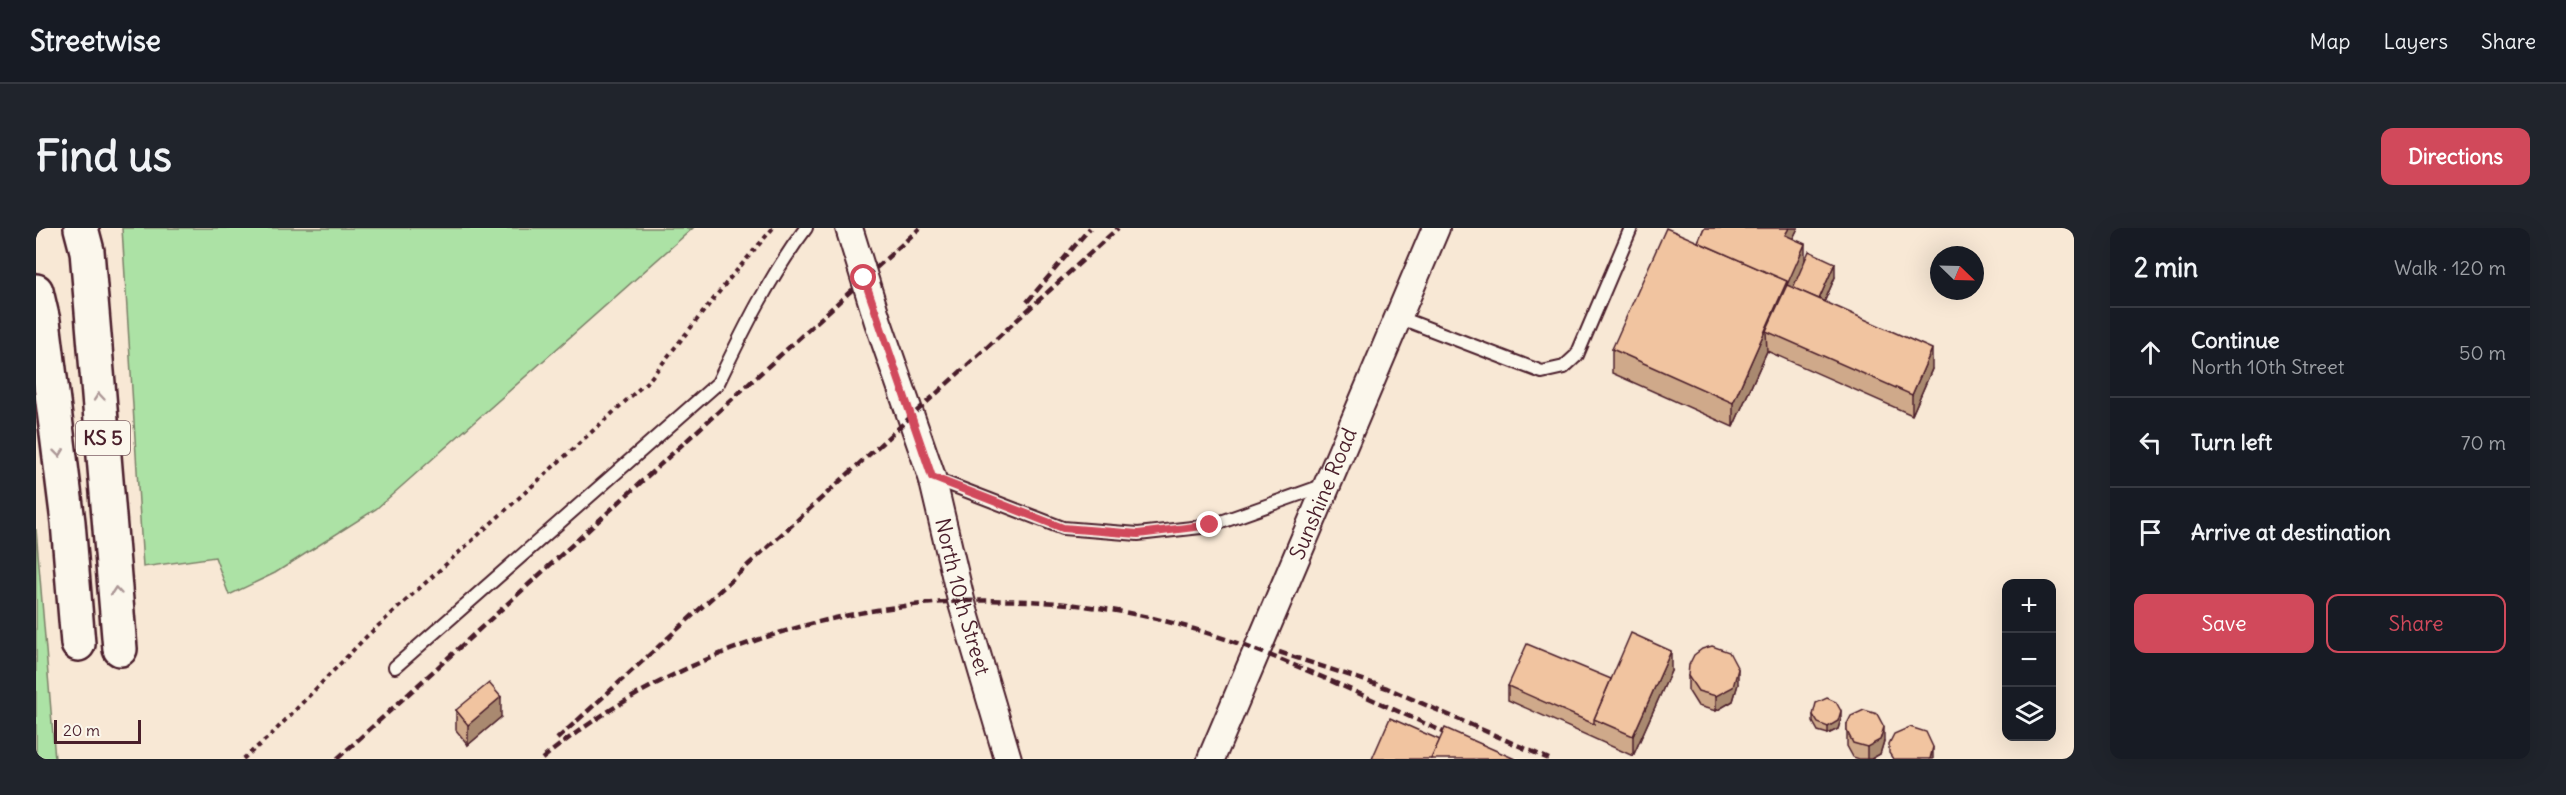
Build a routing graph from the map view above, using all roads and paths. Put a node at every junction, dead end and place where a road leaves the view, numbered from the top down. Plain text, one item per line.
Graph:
1 (773, 228) edge
2 (806, 228) edge
3 (849, 228) edge
4 (1436, 228) edge
5 (1631, 228) edge
6 (85, 236) edge
7 (36, 291) edge
8 (1398, 317) junction
9 (932, 477) junction
10 (1325, 485) junction
11 (78, 644) dead end
12 (120, 649) dead end
13 (394, 668) dead end
14 (243, 759) edge
15 (1008, 759) edge
16 (1210, 759) edge

1 - 14 path
2 - 13 lane
3 - 9 street, North 10th Street
4 - 8 street, Sunshine Road
5 - 8 lane
12 -> 6 highway, KS 5
7 -> 11 highway, KS 5
8 - 10 street, Sunshine Road
9 - 10 lane
9 - 15 street, North 10th Street
10 - 16 street, Sunshine Road

